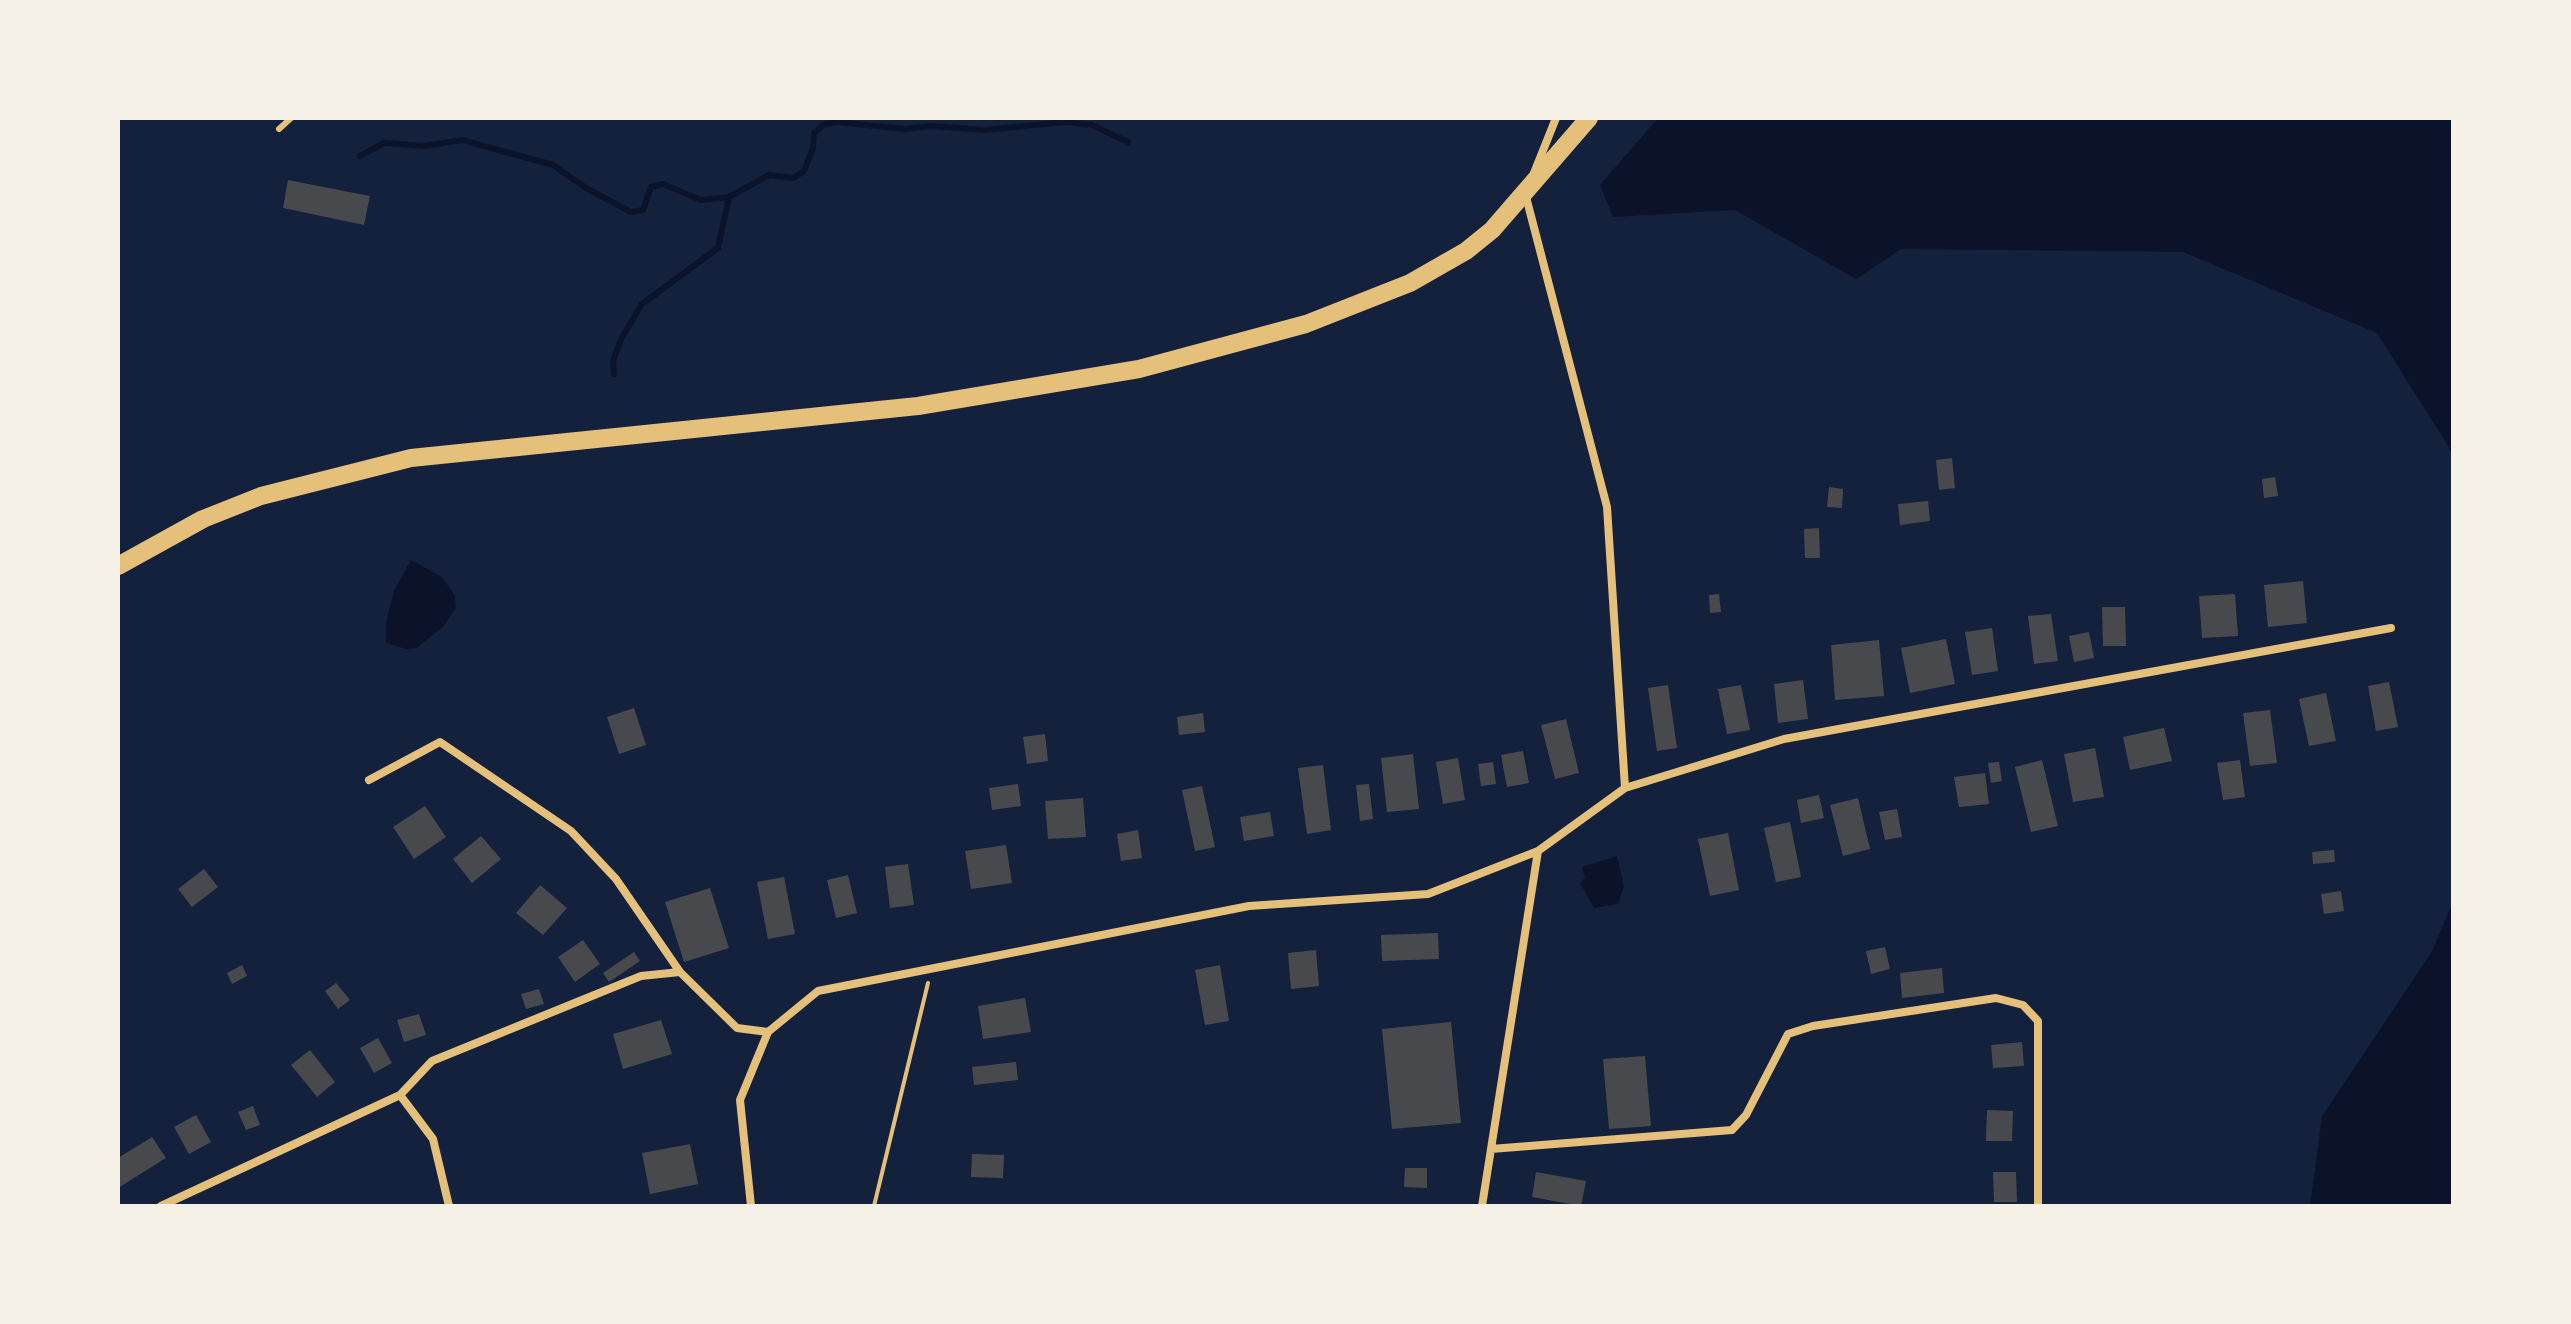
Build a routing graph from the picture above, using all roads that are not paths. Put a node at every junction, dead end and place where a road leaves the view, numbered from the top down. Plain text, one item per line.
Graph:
1 (291, 118) edge
2 (1556, 118) edge
3 (1589, 118) edge
4 (279, 129) dead end
5 (1525, 193) junction
6 (118, 566) edge
7 (2391, 628) dead end
8 (369, 780) dead end
9 (1625, 788) junction
10 (1538, 851) junction
11 (680, 972) junction
12 (768, 1032) junction
13 (400, 1095) junction
14 (1491, 1149) junction
15 (161, 1206) edge
16 (449, 1206) edge
17 (751, 1206) edge
18 (1482, 1206) edge
19 (2038, 1206) edge

1 - 4 lane
2 - 5 street
3 - 5 main road
5 - 6 main road
5 - 9 street
7 - 9 street
8 - 11 street
9 - 10 street
10 - 12 street
10 - 14 street
11 - 12 street
11 - 13 street
12 - 17 street
13 - 15 street
13 - 16 street
14 - 18 street
14 - 19 street

